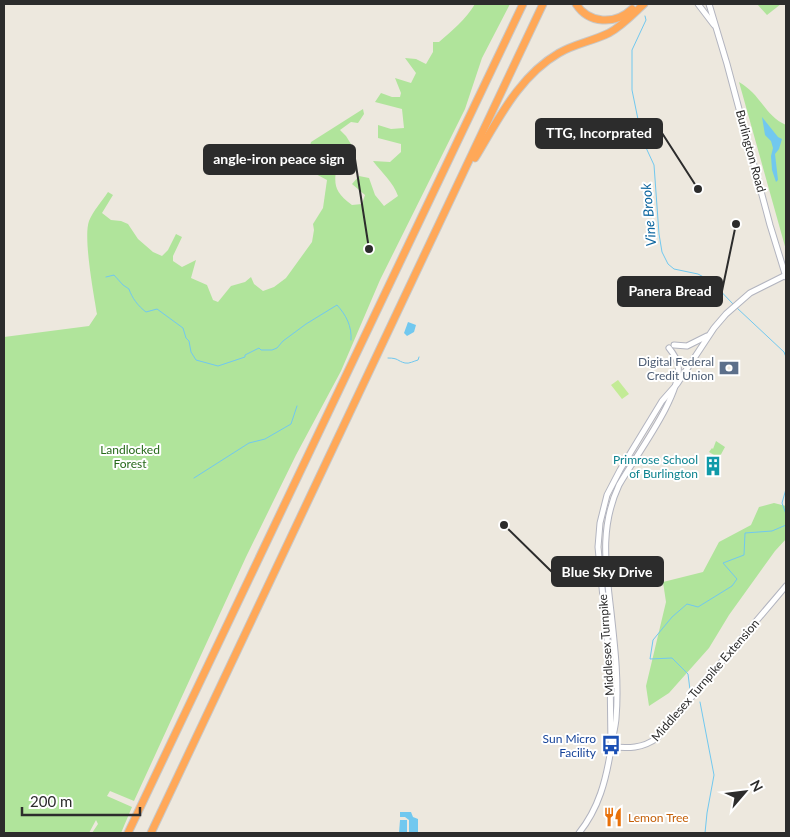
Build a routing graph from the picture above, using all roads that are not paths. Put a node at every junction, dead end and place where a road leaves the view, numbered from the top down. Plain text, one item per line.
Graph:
1 (522, 4) edge
2 (543, 4) edge
3 (576, 4) edge
4 (638, 4) edge
5 (644, 4) edge
6 (698, 4) edge
7 (709, 4) edge
8 (716, 28) junction
9 (455, 192) junction
10 (786, 275) edge
11 (708, 336) junction
12 (677, 384) junction
13 (786, 586) edge
14 (611, 747) junction
15 (128, 833) edge
16 (150, 833) edge
17 (579, 833) edge

1 - 15 highway
2 - 9 highway
3 - 4 highway
5 - 9 highway
6 - 8 main road, Burlington Road
7 - 8 main road, Burlington Road
8 - 10 main road, Burlington Road
9 - 16 highway
10 - 11 main road, Middlesex Turnpike
11 - 12 main road, Middlesex Turnpike
11 - 12 main road
12 - 14 main road, Middlesex Turnpike
13 - 14 main road, Middlesex Turnpike Extension
14 - 17 main road, Middlesex Turnpike

